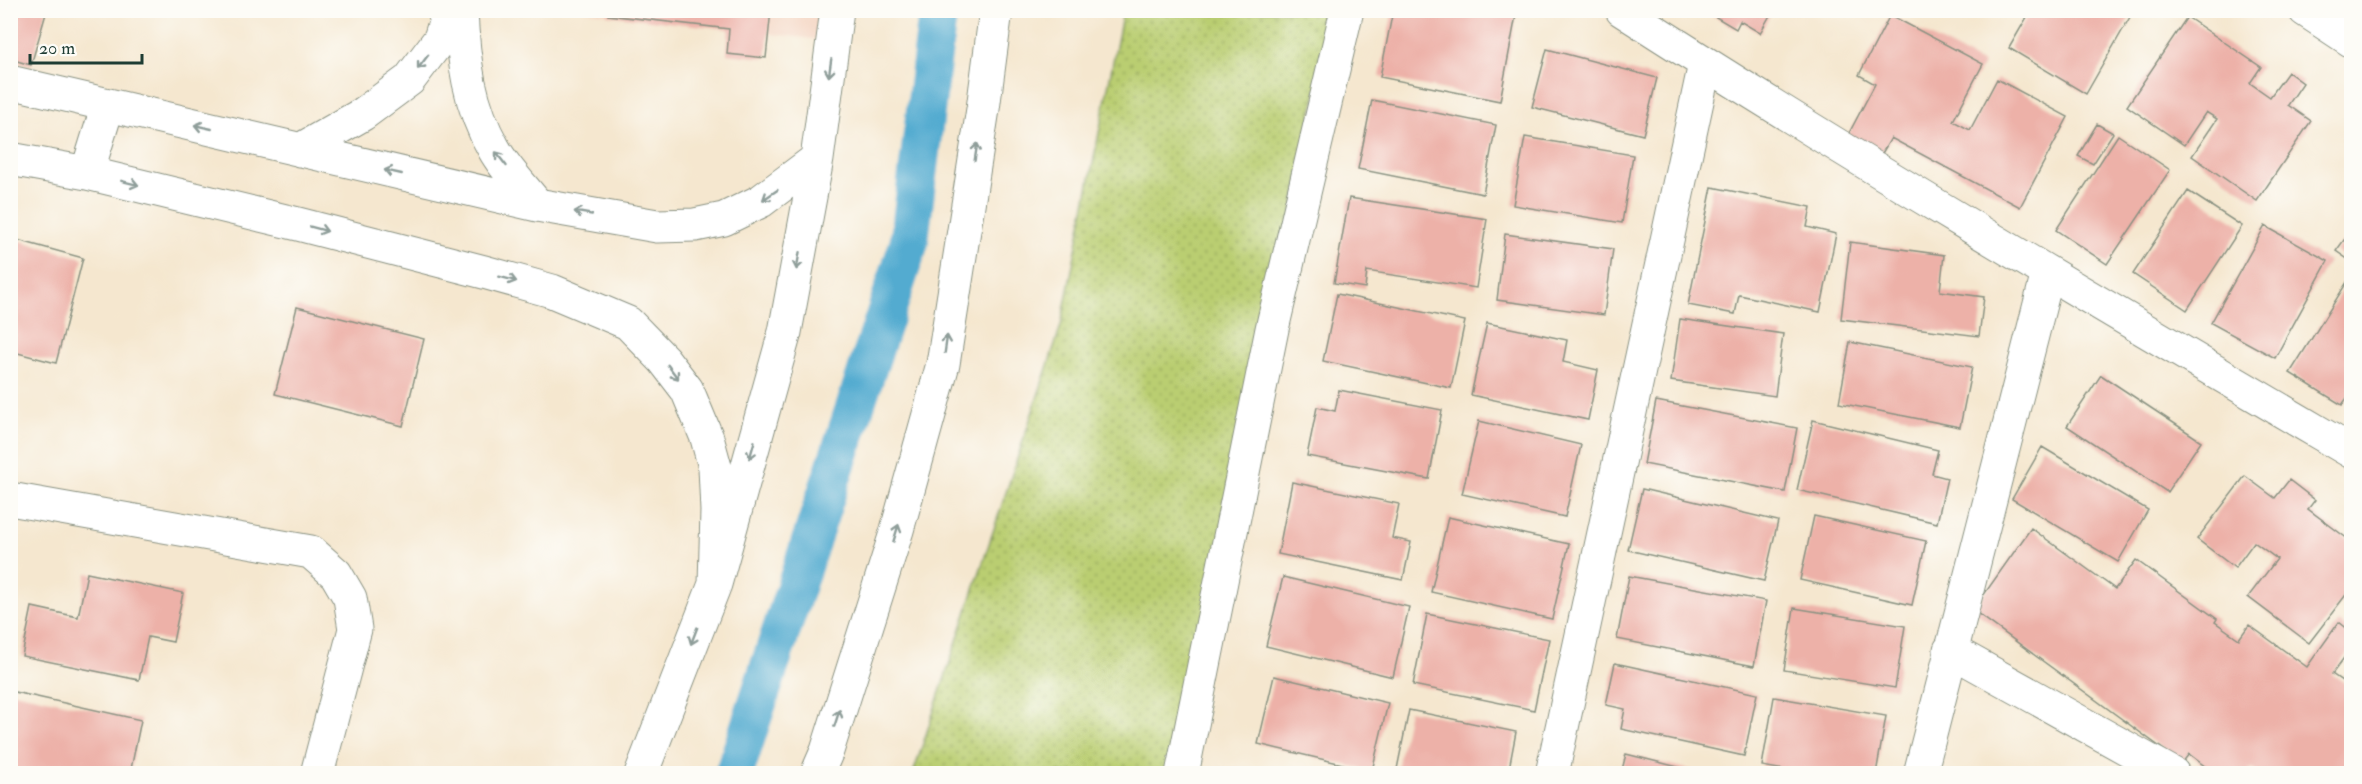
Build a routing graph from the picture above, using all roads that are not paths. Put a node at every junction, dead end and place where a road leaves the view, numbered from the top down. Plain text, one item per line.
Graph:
1 (449, 10) edge
2 (461, 10) edge
3 (837, 10) edge
4 (996, 10) edge
5 (1347, 10) edge
6 (1622, 10) edge
7 (2305, 10) edge
8 (2352, 41) edge
9 (1705, 64) junction
10 (10, 82) edge
11 (108, 105) junction
12 (300, 150) junction
13 (10, 159) edge
14 (817, 159) junction
15 (87, 173) junction
16 (537, 205) junction
17 (2048, 273) junction
18 (2352, 452) edge
19 (11, 501) edge
20 (715, 584) junction
21 (1950, 650) junction
22 (316, 774) edge
23 (641, 774) edge
24 (817, 774) edge
25 (1182, 774) edge
26 (1552, 774) edge
27 (1920, 774) edge
28 (2174, 774) edge

1 -> 12 street
16 -> 2 street
3 -> 14 street
24 -> 4 street
5 - 25 street
6 - 9 street
7 - 8 street
9 - 17 street
9 - 26 street
10 - 11 street
12 -> 11 street
11 - 15 street
16 -> 12 street
13 - 15 street
14 -> 16 street
14 -> 20 street
15 -> 20 street
17 - 18 street
17 - 21 street
19 - 22 street
20 -> 23 street
21 - 27 street
21 - 28 street

